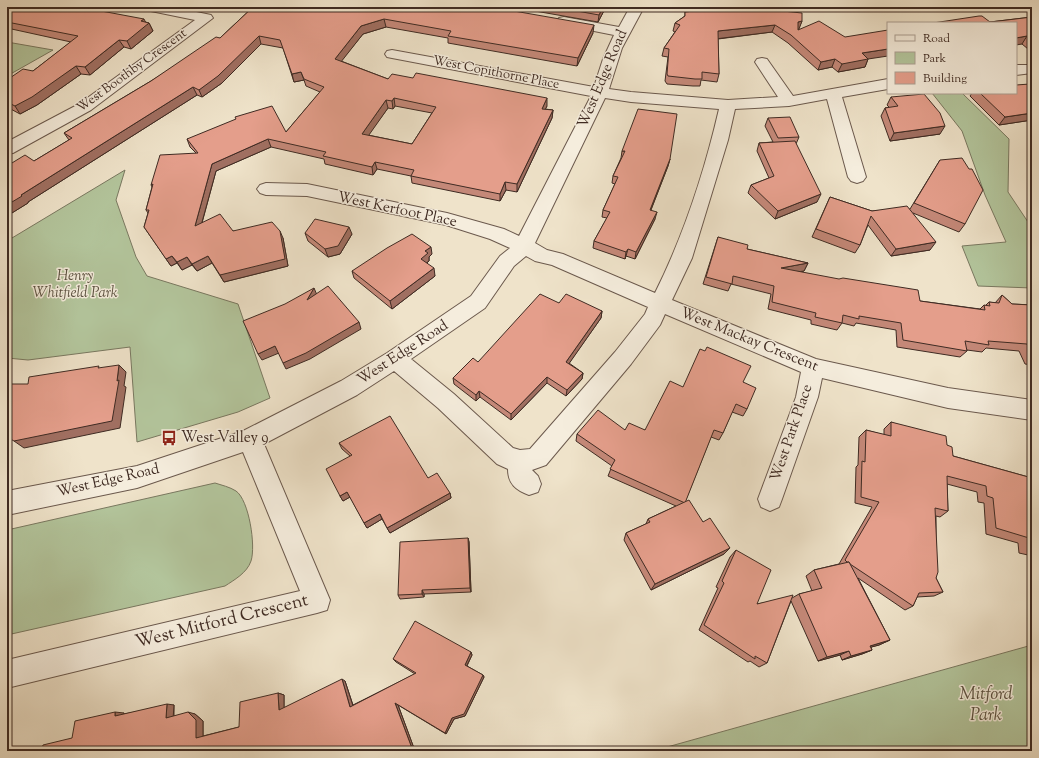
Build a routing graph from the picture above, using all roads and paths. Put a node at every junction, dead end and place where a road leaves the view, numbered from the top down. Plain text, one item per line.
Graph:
1 (150, 7) edge
2 (636, 7) edge
3 (549, 18) edge
4 (622, 32) junction
5 (392, 54) dead end
6 (762, 62) dead end
7 (1032, 69) edge
8 (1017, 70) edge
9 (887, 84) edge
10 (600, 93) junction
11 (833, 94) junction
12 (789, 101) junction
13 (728, 105) junction
14 (7, 149) edge
15 (857, 177) dead end
16 (266, 189) dead end
17 (524, 246) junction
18 (661, 304) junction
19 (395, 359) junction
20 (813, 367) junction
21 (1032, 410) edge
22 (250, 439) junction
23 (520, 461) junction
24 (529, 484) dead end
25 (770, 499) dead end
26 (7, 503) edge
27 (7, 674) edge

1 - 14 street, West Boothby Crescent
2 - 4 street, West Edge Road
3 - 4 street
4 - 10 street, West Edge Road
5 - 10 street, West Copithorne Place
6 - 12 street
7 - 8 street
9 - 11 street
10 - 13 street
10 - 17 street, West Edge Road
11 - 12 street
11 - 15 street
12 - 13 street
13 - 18 street
16 - 17 street, West Kerfoot Place
17 - 18 street, West Mackay Crescent
17 - 19 street, West Edge Road
18 - 20 street, West Mackay Crescent
18 - 23 street
19 - 22 street, West Edge Road
19 - 23 street
20 - 21 street, West Mackay Crescent
20 - 25 street, West Park Place
22 - 26 street, West Edge Road
22 - 27 street, West Mitford Crescent
23 - 24 street

